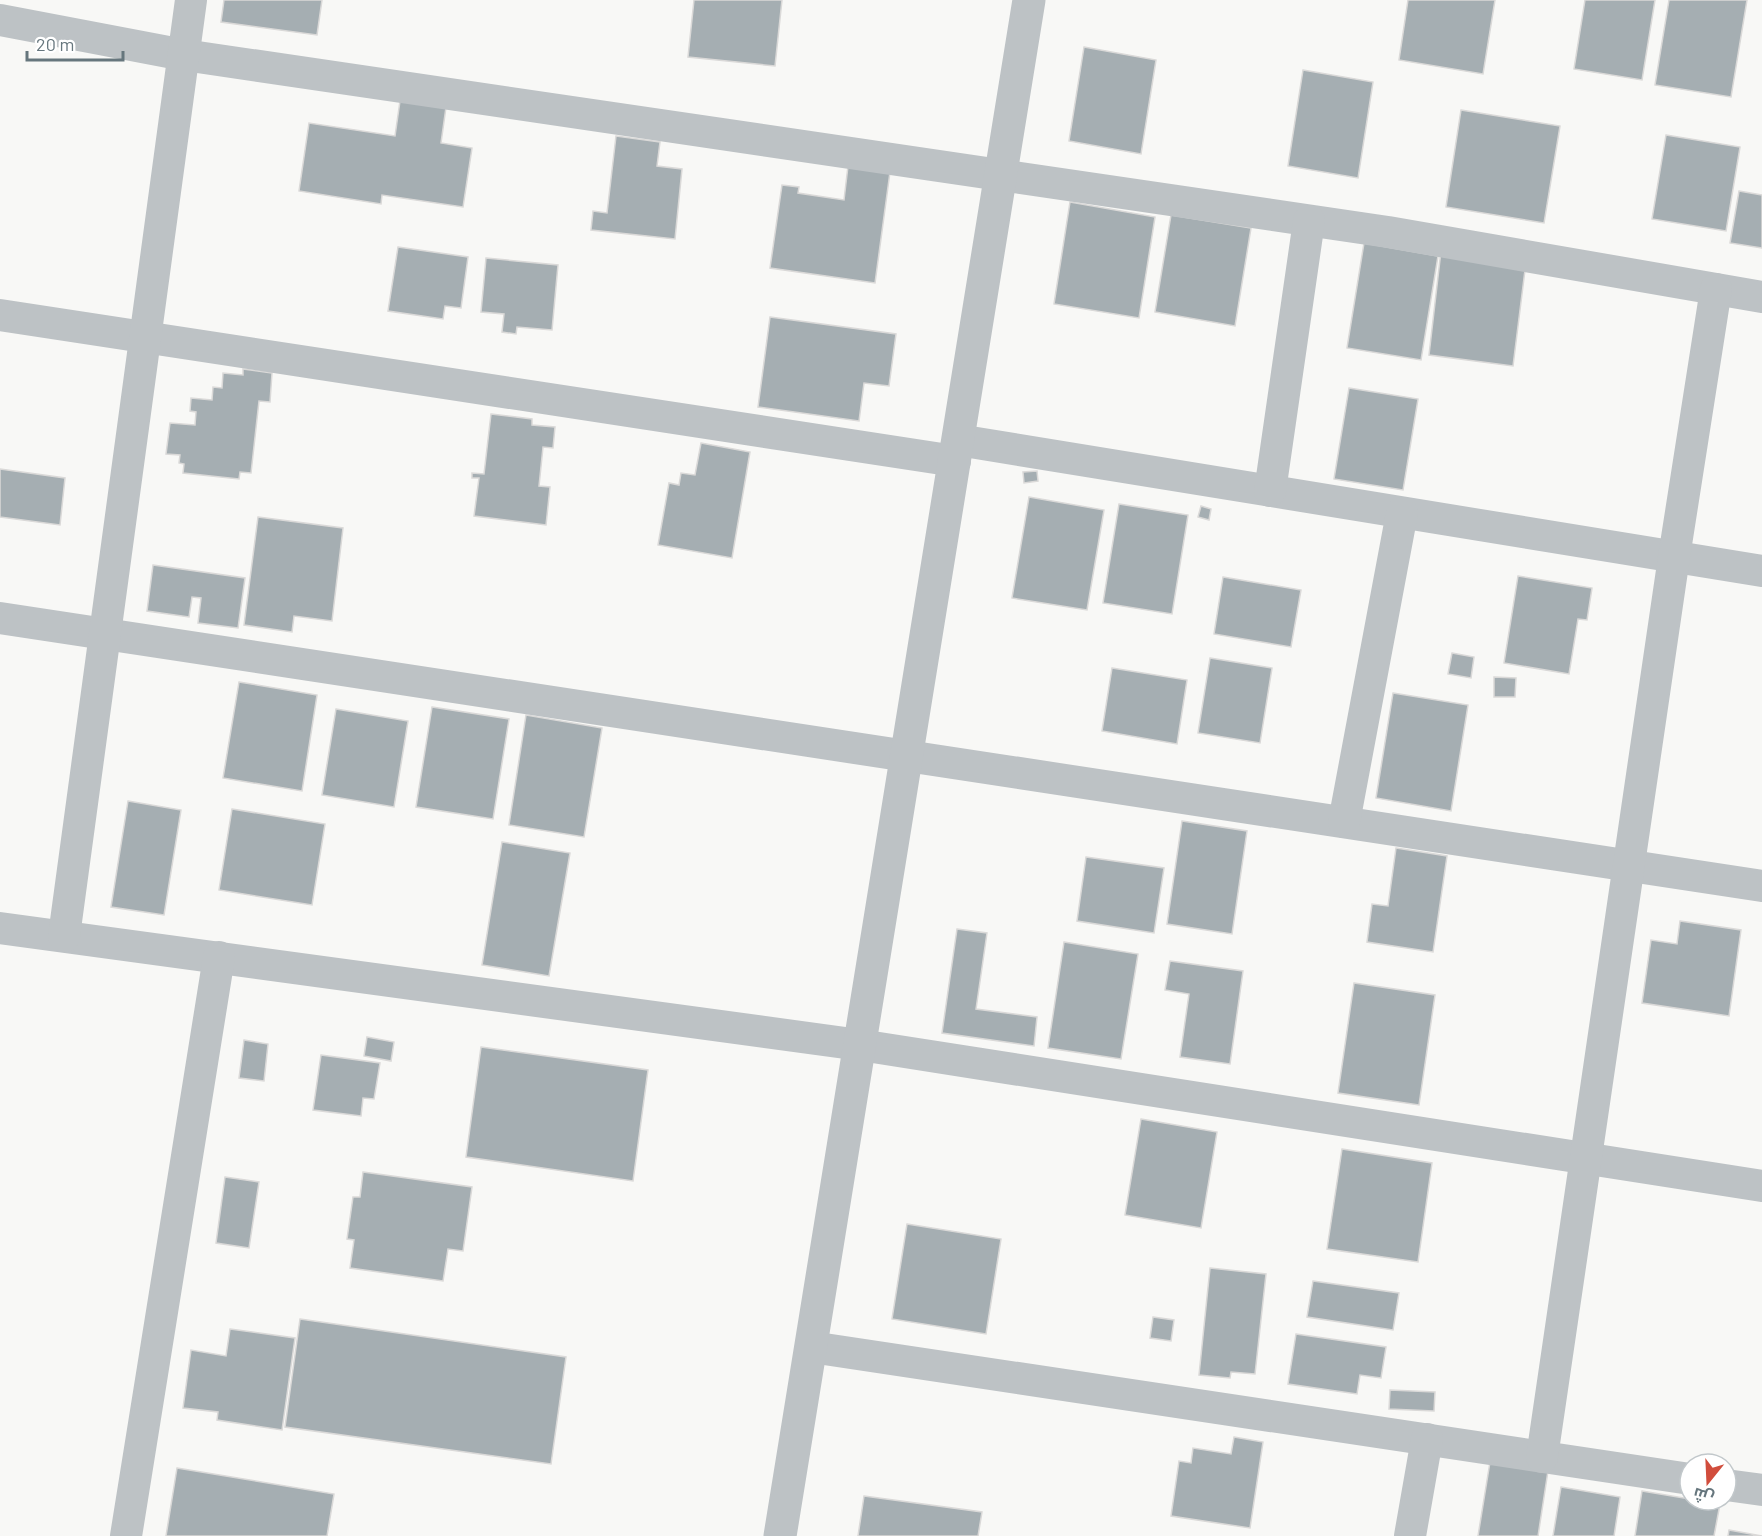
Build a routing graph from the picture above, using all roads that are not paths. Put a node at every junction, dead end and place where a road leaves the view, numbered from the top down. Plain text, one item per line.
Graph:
1 (191, 0) edge
2 (1029, 0) edge
3 (0, 20) edge
4 (184, 55) junction
5 (1001, 176) junction
6 (1309, 220) junction
7 (1716, 289) junction
8 (1762, 297) edge
9 (0, 315) edge
10 (145, 337) junction
11 (956, 451) junction
12 (1270, 491) junction
13 (1402, 513) junction
14 (1674, 557) junction
15 (1762, 572) edge
16 (0, 618) edge
17 (105, 634) junction
18 (906, 757) junction
19 (1344, 822) junction
20 (1628, 866) junction
21 (1762, 886) edge
22 (0, 928) edge
23 (64, 936) junction
24 (219, 957) junction
25 (860, 1045) junction
26 (1585, 1158) junction
27 (1762, 1186) edge
28 (810, 1347) junction
29 (1427, 1439) junction
30 (1542, 1457) junction
31 (1678, 1477) edge
32 (1738, 1487) edge
33 (1762, 1490) edge
34 (126, 1536) edge
35 (780, 1536) edge
36 (1410, 1536) edge

1 - 4 street
2 - 5 street
3 - 4 street
4 - 5 street
4 - 10 street
5 - 6 street
5 - 11 street
6 - 7 street
6 - 12 street
7 - 8 street
7 - 14 street
9 - 10 street
10 - 11 street
10 - 17 street
11 - 12 street
11 - 18 street
12 - 13 street
13 - 14 street
13 - 19 street
14 - 15 street
14 - 20 street
16 - 17 street
17 - 18 street
17 - 23 street
18 - 19 street
18 - 25 street
19 - 20 street
20 - 21 street
20 - 26 street
22 - 23 street
23 - 24 street
24 - 25 street
24 - 34 street
25 - 26 street
25 - 28 street
26 - 27 street
26 - 30 street
28 - 29 street
28 - 35 street
29 - 30 street
29 - 36 street
30 - 31 street
32 - 33 street

